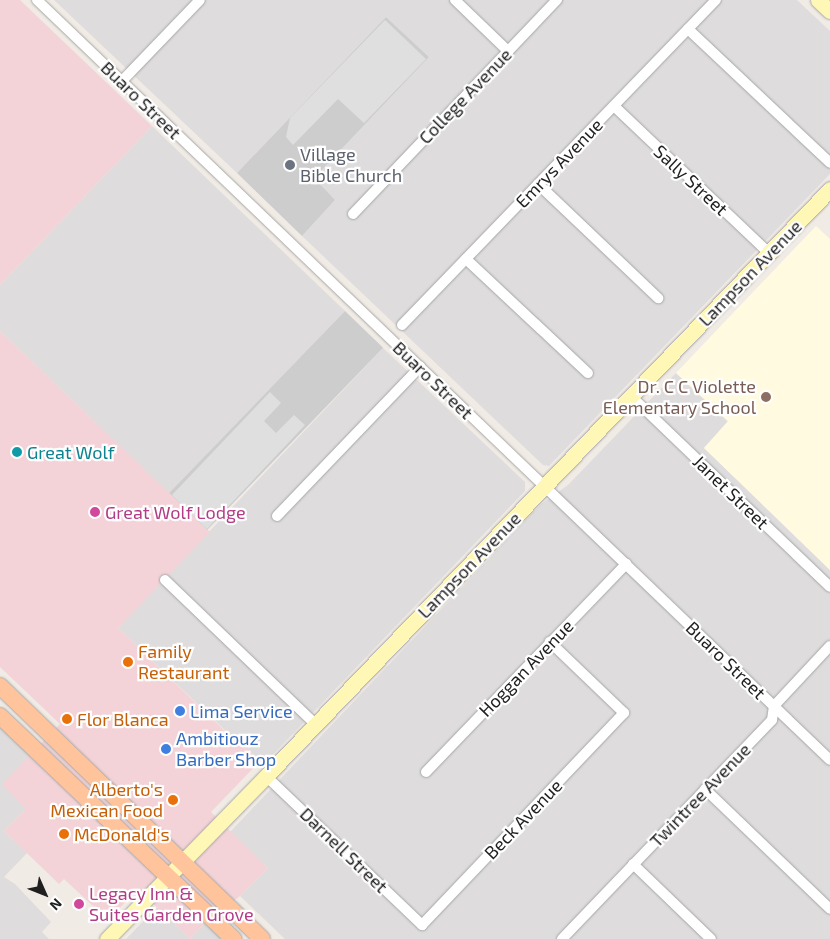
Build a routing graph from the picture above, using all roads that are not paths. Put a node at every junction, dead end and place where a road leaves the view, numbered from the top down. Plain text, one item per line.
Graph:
1 (200, 0) edge
2 (454, 0) edge
3 (557, 0) edge
4 (716, 0) edge
5 (818, 0) edge
6 (44, 2) edge
7 (830, 11) edge
8 (688, 29) junction
9 (508, 51) junction
10 (122, 81) junction
11 (614, 106) junction
12 (830, 163) edge
13 (538, 184) junction
14 (830, 190) edge
15 (353, 214) dead end
16 (769, 253) junction
17 (466, 259) junction
18 (658, 298) dead end
19 (402, 325) dead end
20 (420, 367) junction
21 (588, 373) dead end
22 (632, 396) junction
23 (544, 486) junction
24 (277, 516) dead end
25 (626, 564) junction
26 (165, 580) dead end
27 (830, 587) edge
28 (550, 642) junction
29 (830, 646) edge
30 (0, 686) edge
31 (774, 706) junction
32 (0, 716) edge
33 (316, 725) junction
34 (830, 760) edge
35 (426, 772) dead end
36 (266, 776) junction
37 (706, 789) junction
38 (181, 862) junction
39 (634, 864) junction
40 (167, 876) junction
41 (830, 909) edge
42 (422, 925) joint
43 (107, 939) edge
44 (233, 939) edge
45 (262, 939) edge
46 (562, 939) edge
47 (711, 939) edge

1 - 10 street
2 - 9 street
3 - 9 street, College Avenue
4 - 8 street, Emrys Avenue
5 - 7 street
6 - 10 street, Buaro Street
8 - 11 street, Emrys Avenue
8 - 12 street
9 - 15 street, College Avenue
10 - 20 street, Buaro Street
11 - 13 street, Emrys Avenue
11 - 16 street, Sally Street
13 - 17 street, Emrys Avenue
13 - 18 street
14 - 16 street, Lampson Avenue
16 - 22 street, Lampson Avenue
17 - 19 street, Emrys Avenue
17 - 21 street
20 - 23 street, Buaro Street
20 - 24 street
22 - 23 street, Lampson Avenue
22 - 27 street, Janet Street
23 - 25 street, Buaro Street
23 - 33 street, Lampson Avenue
25 - 28 street, Hoggan Avenue
25 - 31 street, Buaro Street
26 - 33 street
28 - 35 street, Hoggan Avenue
28 - 42 street, Beck Avenue
29 - 31 street, Twintree Avenue
30 - 38 main road
31 - 34 street, Buaro Street
31 - 37 street, Twintree Avenue
32 - 40 main road
33 - 36 street, Lampson Avenue
36 - 38 street, Lampson Avenue
36 - 42 street, Darnell Street
37 - 39 street, Twintree Avenue
37 - 41 street
38 - 40 street, Lampson Avenue
38 - 45 main road
39 - 46 street, Twintree Avenue
39 - 47 street
40 - 43 street, Lampson Avenue
40 - 44 main road

